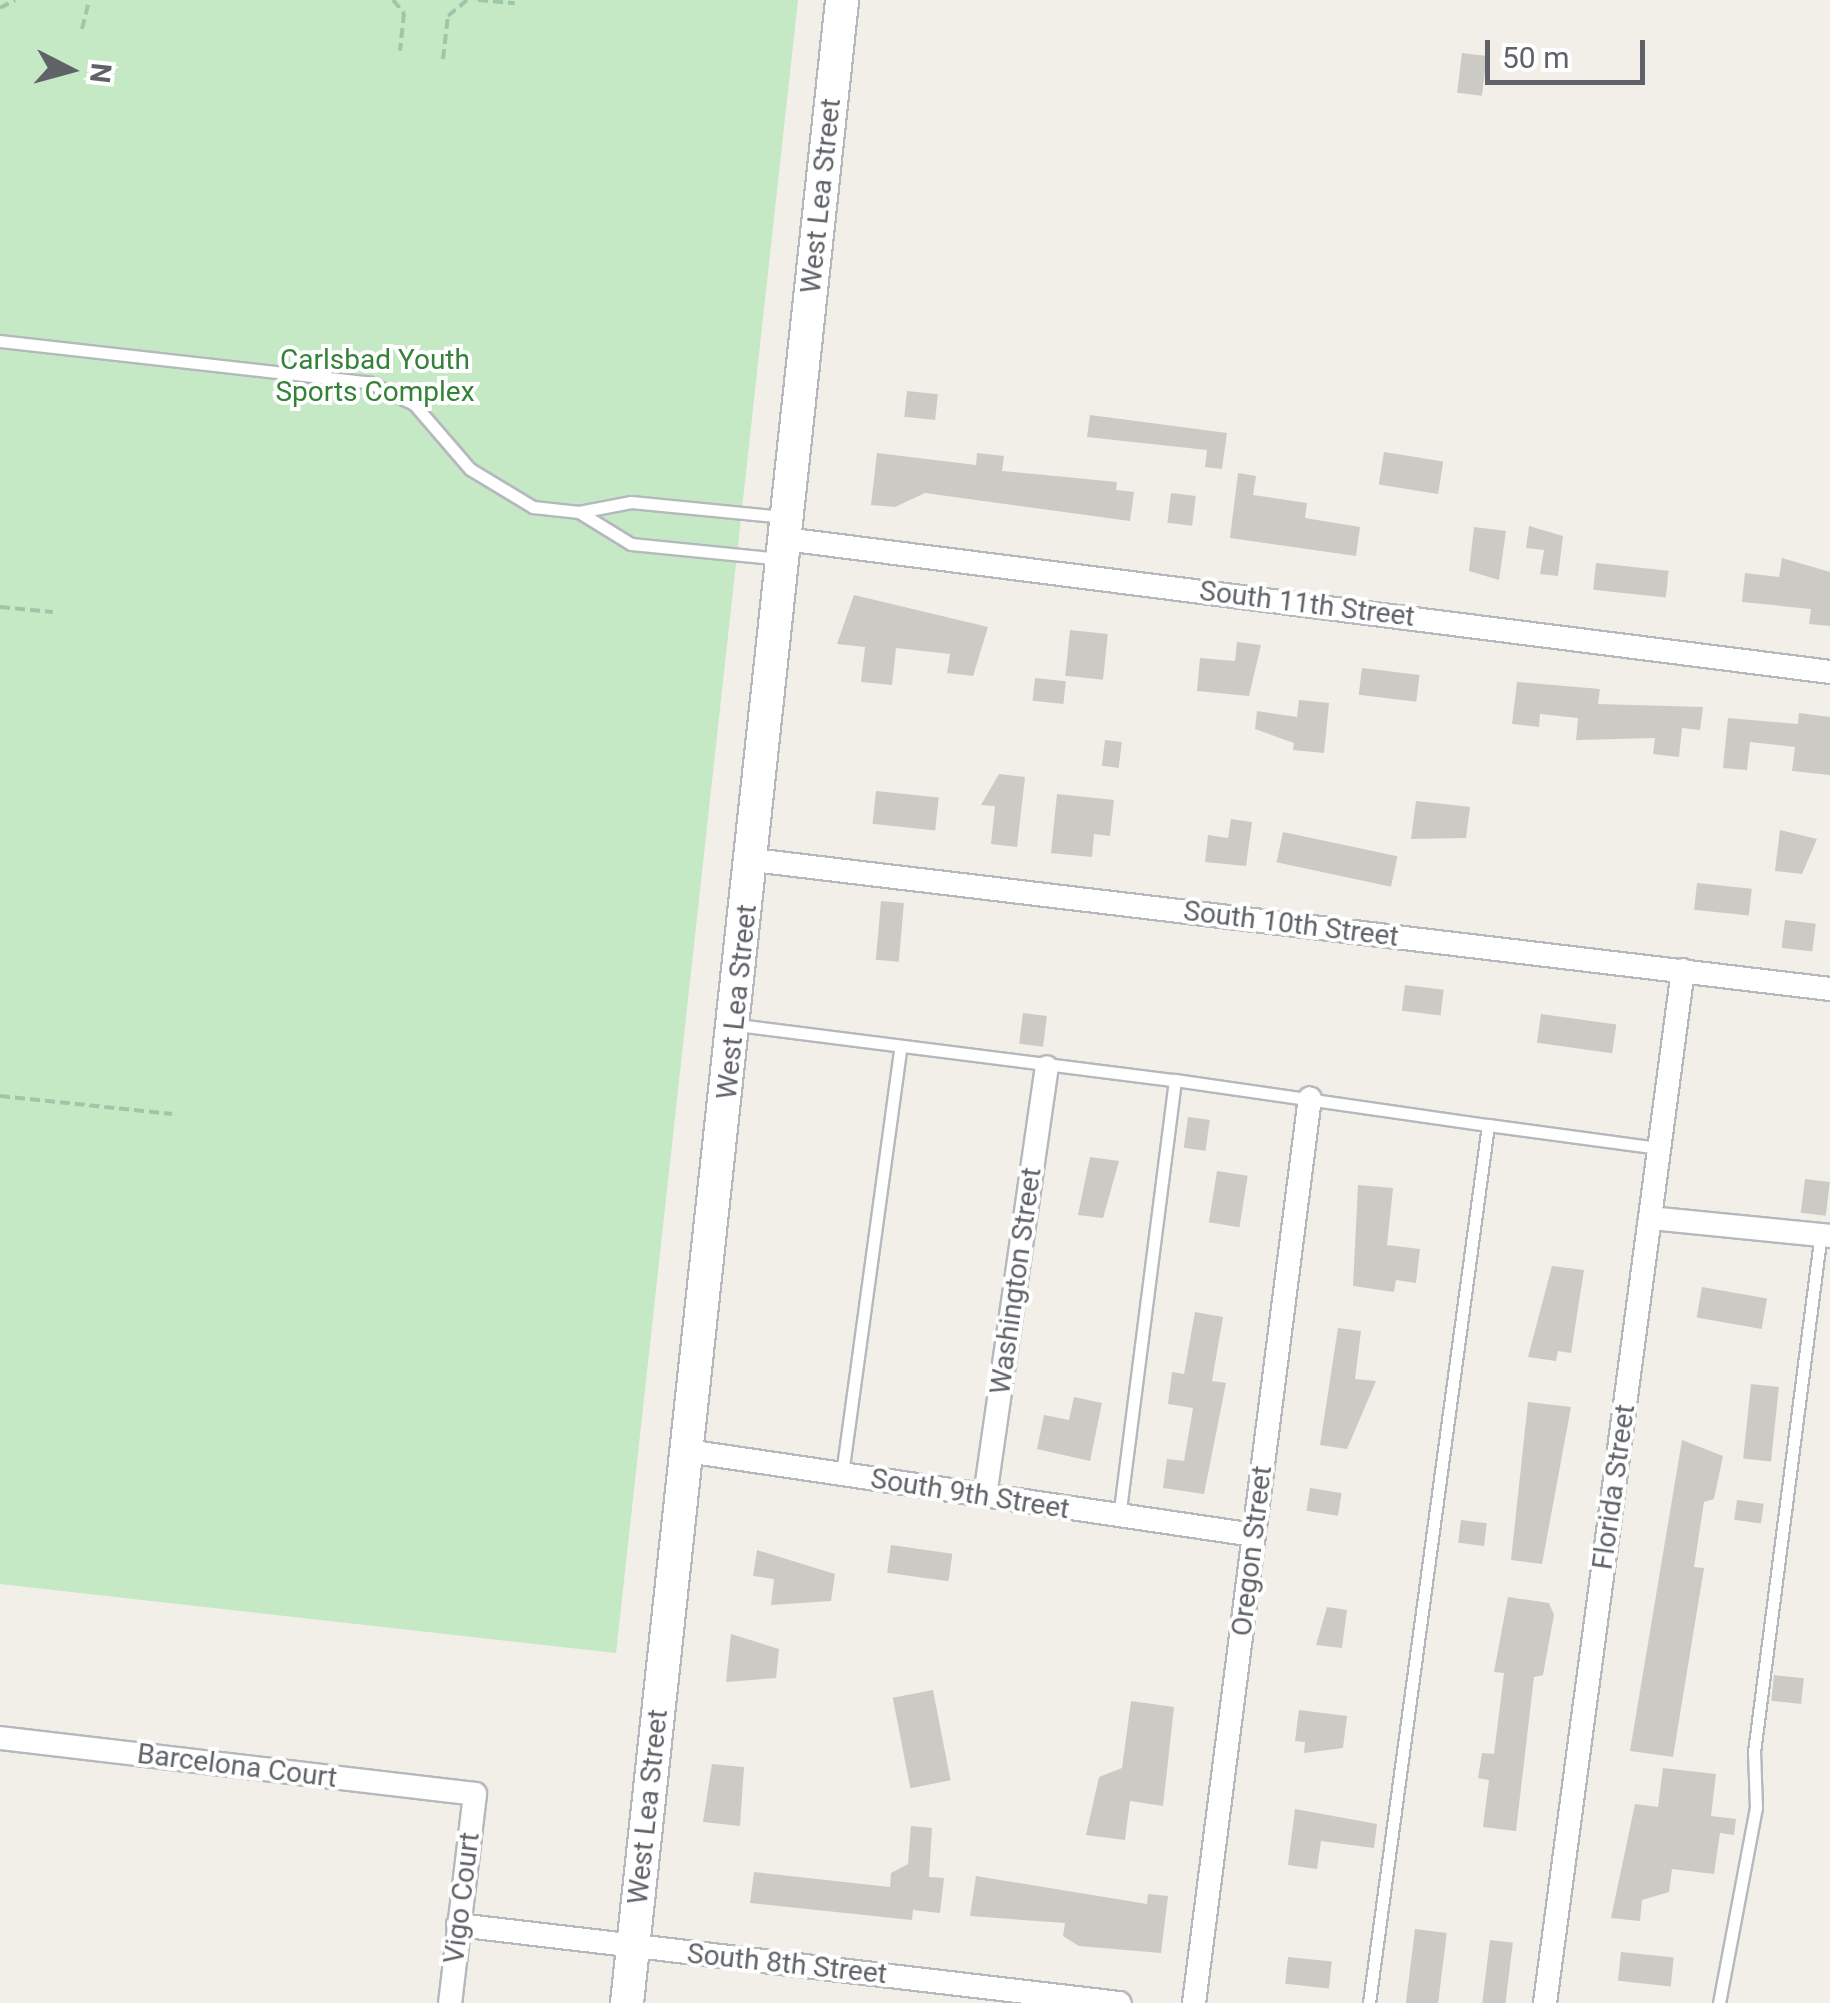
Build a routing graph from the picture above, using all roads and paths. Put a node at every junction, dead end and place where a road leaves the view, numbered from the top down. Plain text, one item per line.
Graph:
1 (15, 0) edge
2 (88, 0) edge
3 (393, 0) edge
4 (452, 0) edge
5 (467, 0) edge
6 (478, 0) edge
7 (842, 0) edge
8 (516, 4) dead end
9 (458, 7) junction
10 (0, 8) edge
11 (82, 29) dead end
12 (400, 51) dead end
13 (443, 60) dead end
14 (0, 341) edge
15 (579, 512) junction
16 (785, 538) junction
17 (0, 606) edge
18 (52, 612) dead end
19 (1830, 672) edge
20 (752, 860) junction
21 (1683, 970) junction
22 (1830, 989) edge
23 (734, 1025) junction
24 (901, 1046) junction
25 (1046, 1067) junction
26 (1175, 1080) junction
27 (0, 1096) edge
28 (1310, 1098) junction
29 (172, 1114) dead end
30 (1488, 1125) junction
31 (1659, 1148) junction
32 (1650, 1218) junction
33 (1825, 1238) edge
34 (686, 1450) junction
35 (842, 1474) junction
36 (985, 1496) junction
37 (1120, 1516) junction
38 (1254, 1535) junction
39 (0, 1738) edge
40 (475, 1794) joint
41 (458, 1925) junction
42 (633, 1948) junction
43 (915, 1978) junction
44 (450, 2003) edge
45 (627, 2003) edge
46 (912, 2003) edge
47 (1119, 2003) edge
48 (1194, 2003) edge
49 (1369, 2003) edge
50 (1545, 2003) edge
51 (1719, 2003) edge

1 - 10 path
2 - 11 path
3 - 12 path
4 - 9 path
5 - 9 path
6 - 8 path
7 - 16 main road, West Lea Street
9 - 13 path
14 - 15 lane
15 - 16 lane
15 - 16 lane
16 - 19 street, South 11th Street
16 - 20 main road, West Lea Street
17 - 18 path
20 - 21 street, South 10th Street
20 - 23 main road, West Lea Street
21 - 22 street, South 10th Street
21 - 31 street, Florida Street
23 - 24 lane
23 - 34 main road, West Lea Street
24 - 25 lane
24 - 35 lane
25 - 26 lane
25 - 36 street, Washington Street
26 - 28 lane
26 - 37 lane
27 - 29 path
28 - 30 lane
28 - 38 street, Oregon Street
30 - 31 lane
30 - 49 lane
31 - 32 street, Florida Street
32 - 33 street
32 - 50 street, Florida Street
33 - 51 lane
34 - 35 street, South 9th Street
34 - 42 main road, West Lea Street
35 - 36 street, South 9th Street
36 - 37 street, South 9th Street
37 - 38 street, South 9th Street
38 - 48 street, Oregon Street
39 - 40 street, Barcelona Court
40 - 41 street, Vigo Court
41 - 42 street, South 8th Street
41 - 44 street, Vigo Court
42 - 43 street, South 8th Street
42 - 45 main road, West Lea Street
43 - 46 street
43 - 47 street, South 8th Street

